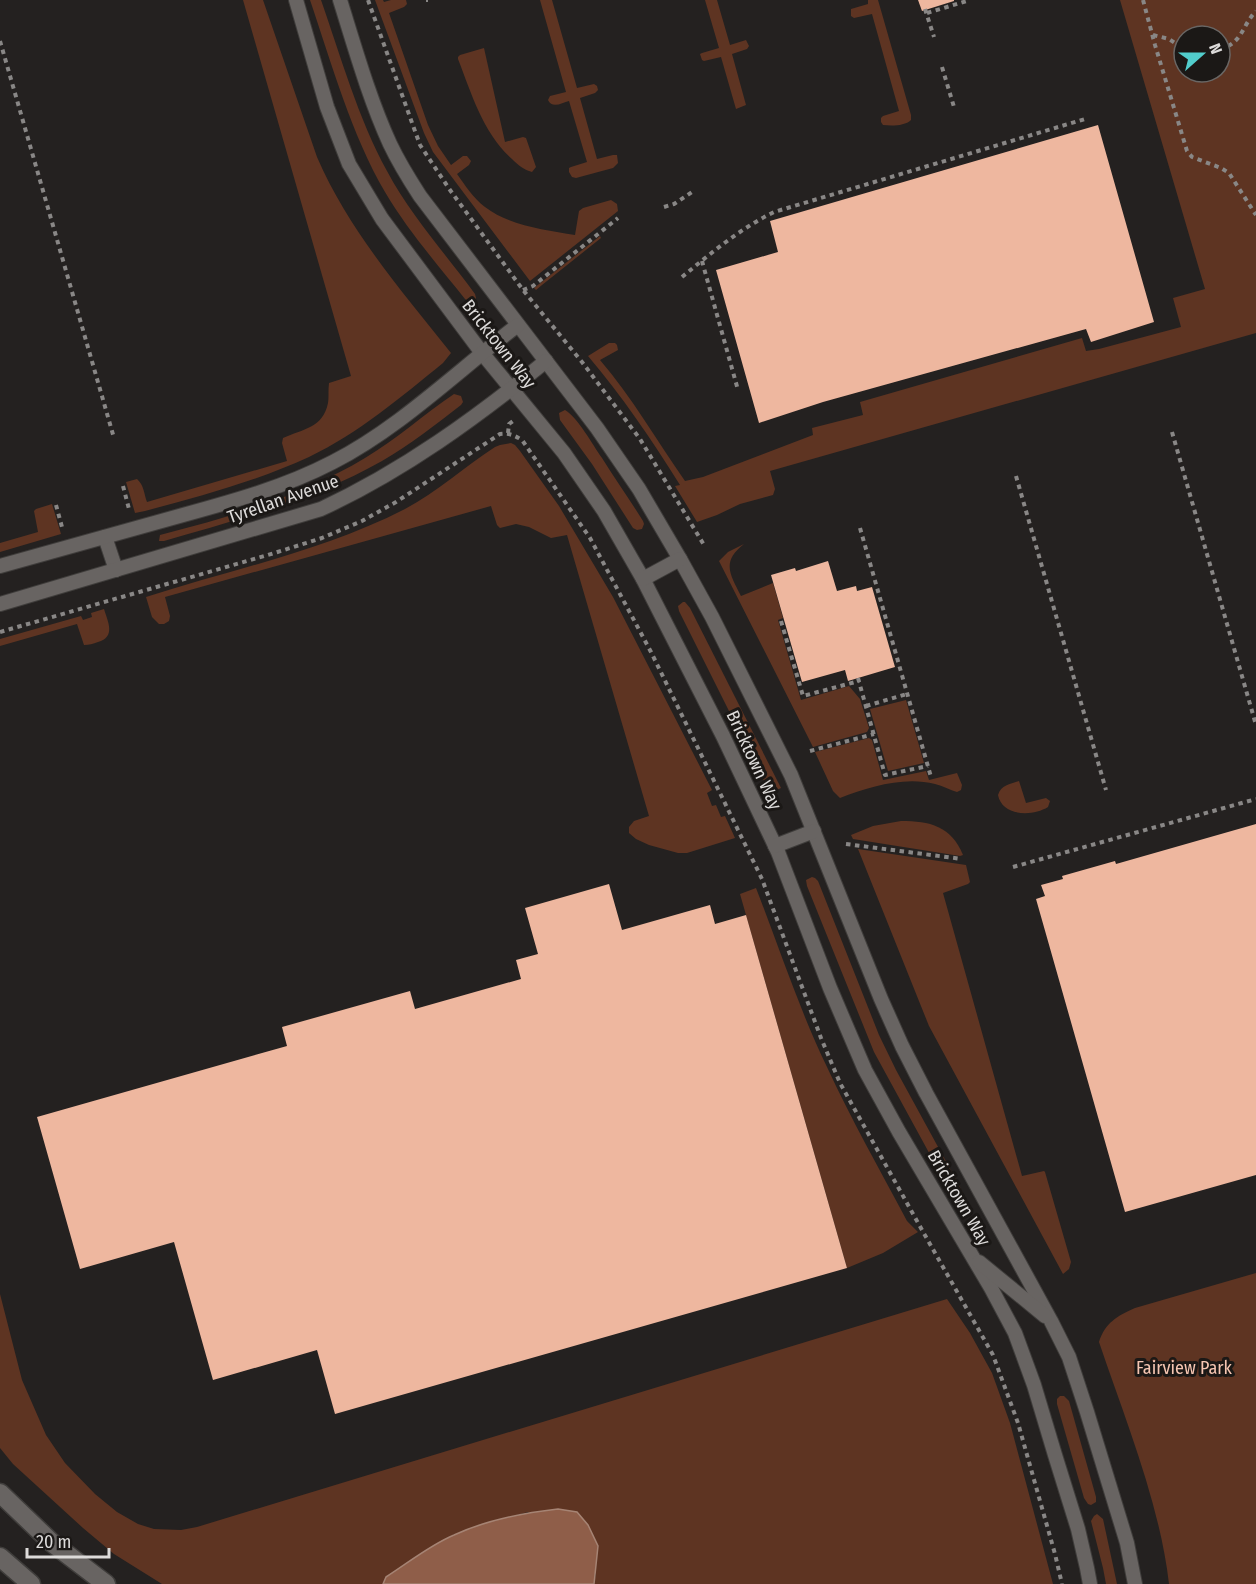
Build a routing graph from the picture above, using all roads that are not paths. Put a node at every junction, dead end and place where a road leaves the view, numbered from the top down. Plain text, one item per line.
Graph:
1 (296, 0) edge
2 (340, 0) edge
3 (518, 325) junction
4 (482, 352) junction
5 (546, 361) junction
6 (512, 389) junction
7 (105, 537) junction
8 (680, 559) junction
9 (0, 566) edge
10 (116, 570) junction
11 (643, 579) junction
12 (0, 604) edge
13 (813, 831) junction
14 (775, 846) junction
15 (971, 1254) junction
16 (1051, 1321) junction
17 (0, 1493) edge
18 (0, 1557) edge
19 (31, 1584) edge
20 (106, 1584) edge
21 (1090, 1584) edge
22 (1135, 1584) edge

1 - 4 lane, Bricktown Way
2 - 3 lane, Bricktown Way
3 - 4 lane, Tyrellan Avenue
3 - 5 lane, Bricktown Way
4 - 6 lane, Bricktown Way
4 - 7 lane, Tyrellan Avenue
5 - 6 lane, Tyrellan Avenue
5 - 8 lane, Bricktown Way
6 - 10 lane, Tyrellan Avenue
6 - 11 lane, Bricktown Way
7 - 9 lane, Tyrellan Avenue
7 - 10 lane
8 - 11 lane
8 - 13 lane, Bricktown Way
10 - 12 lane, Tyrellan Avenue
11 - 14 lane, Bricktown Way
13 - 14 lane
13 - 16 lane, Bricktown Way
14 - 15 lane, Bricktown Way
15 - 16 lane
15 - 21 lane, Bricktown Way
16 - 22 lane, Bricktown Way
17 - 20 street
18 - 19 street

